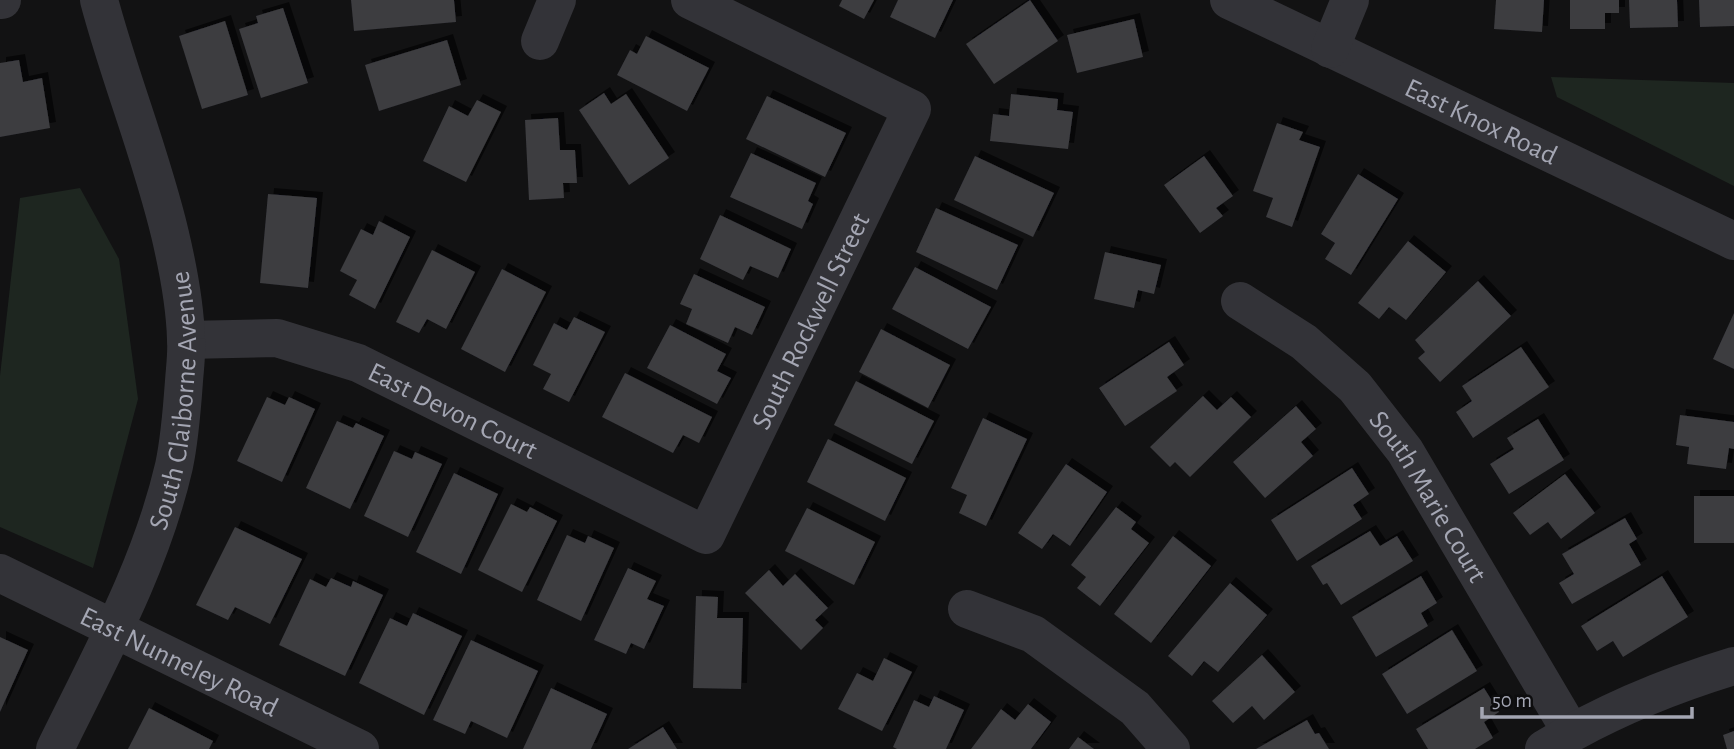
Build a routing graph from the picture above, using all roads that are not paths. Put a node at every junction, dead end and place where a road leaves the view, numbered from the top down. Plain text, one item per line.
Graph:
1 (99, 0) edge
2 (557, 0) edge
3 (690, 0) edge
4 (1229, 0) edge
5 (1350, 0) edge
6 (540, 41) dead end
7 (1331, 49) junction
8 (1734, 241) edge
9 (1240, 301) dead end
10 (186, 340) junction
11 (706, 535) joint
12 (0, 573) edge
13 (967, 609) dead end
14 (114, 628) junction
15 (1734, 666) edge
16 (1558, 741) edge
17 (55, 749) edge
18 (360, 749) edge
19 (1171, 749) edge

1 - 10 street, South Claiborne Avenue
2 - 6 street
3 - 11 street, South Rockwell Street
4 - 7 street, East Knox Road
5 - 7 street
7 - 8 street, East Knox Road
9 - 16 street, South Marie Court
10 - 11 street, East Devon Court
10 - 14 street, South Claiborne Avenue
12 - 14 street, East Nunneley Road
13 - 19 street
14 - 17 street, South Claiborne Avenue
14 - 18 street, East Nunneley Road
15 - 16 street

